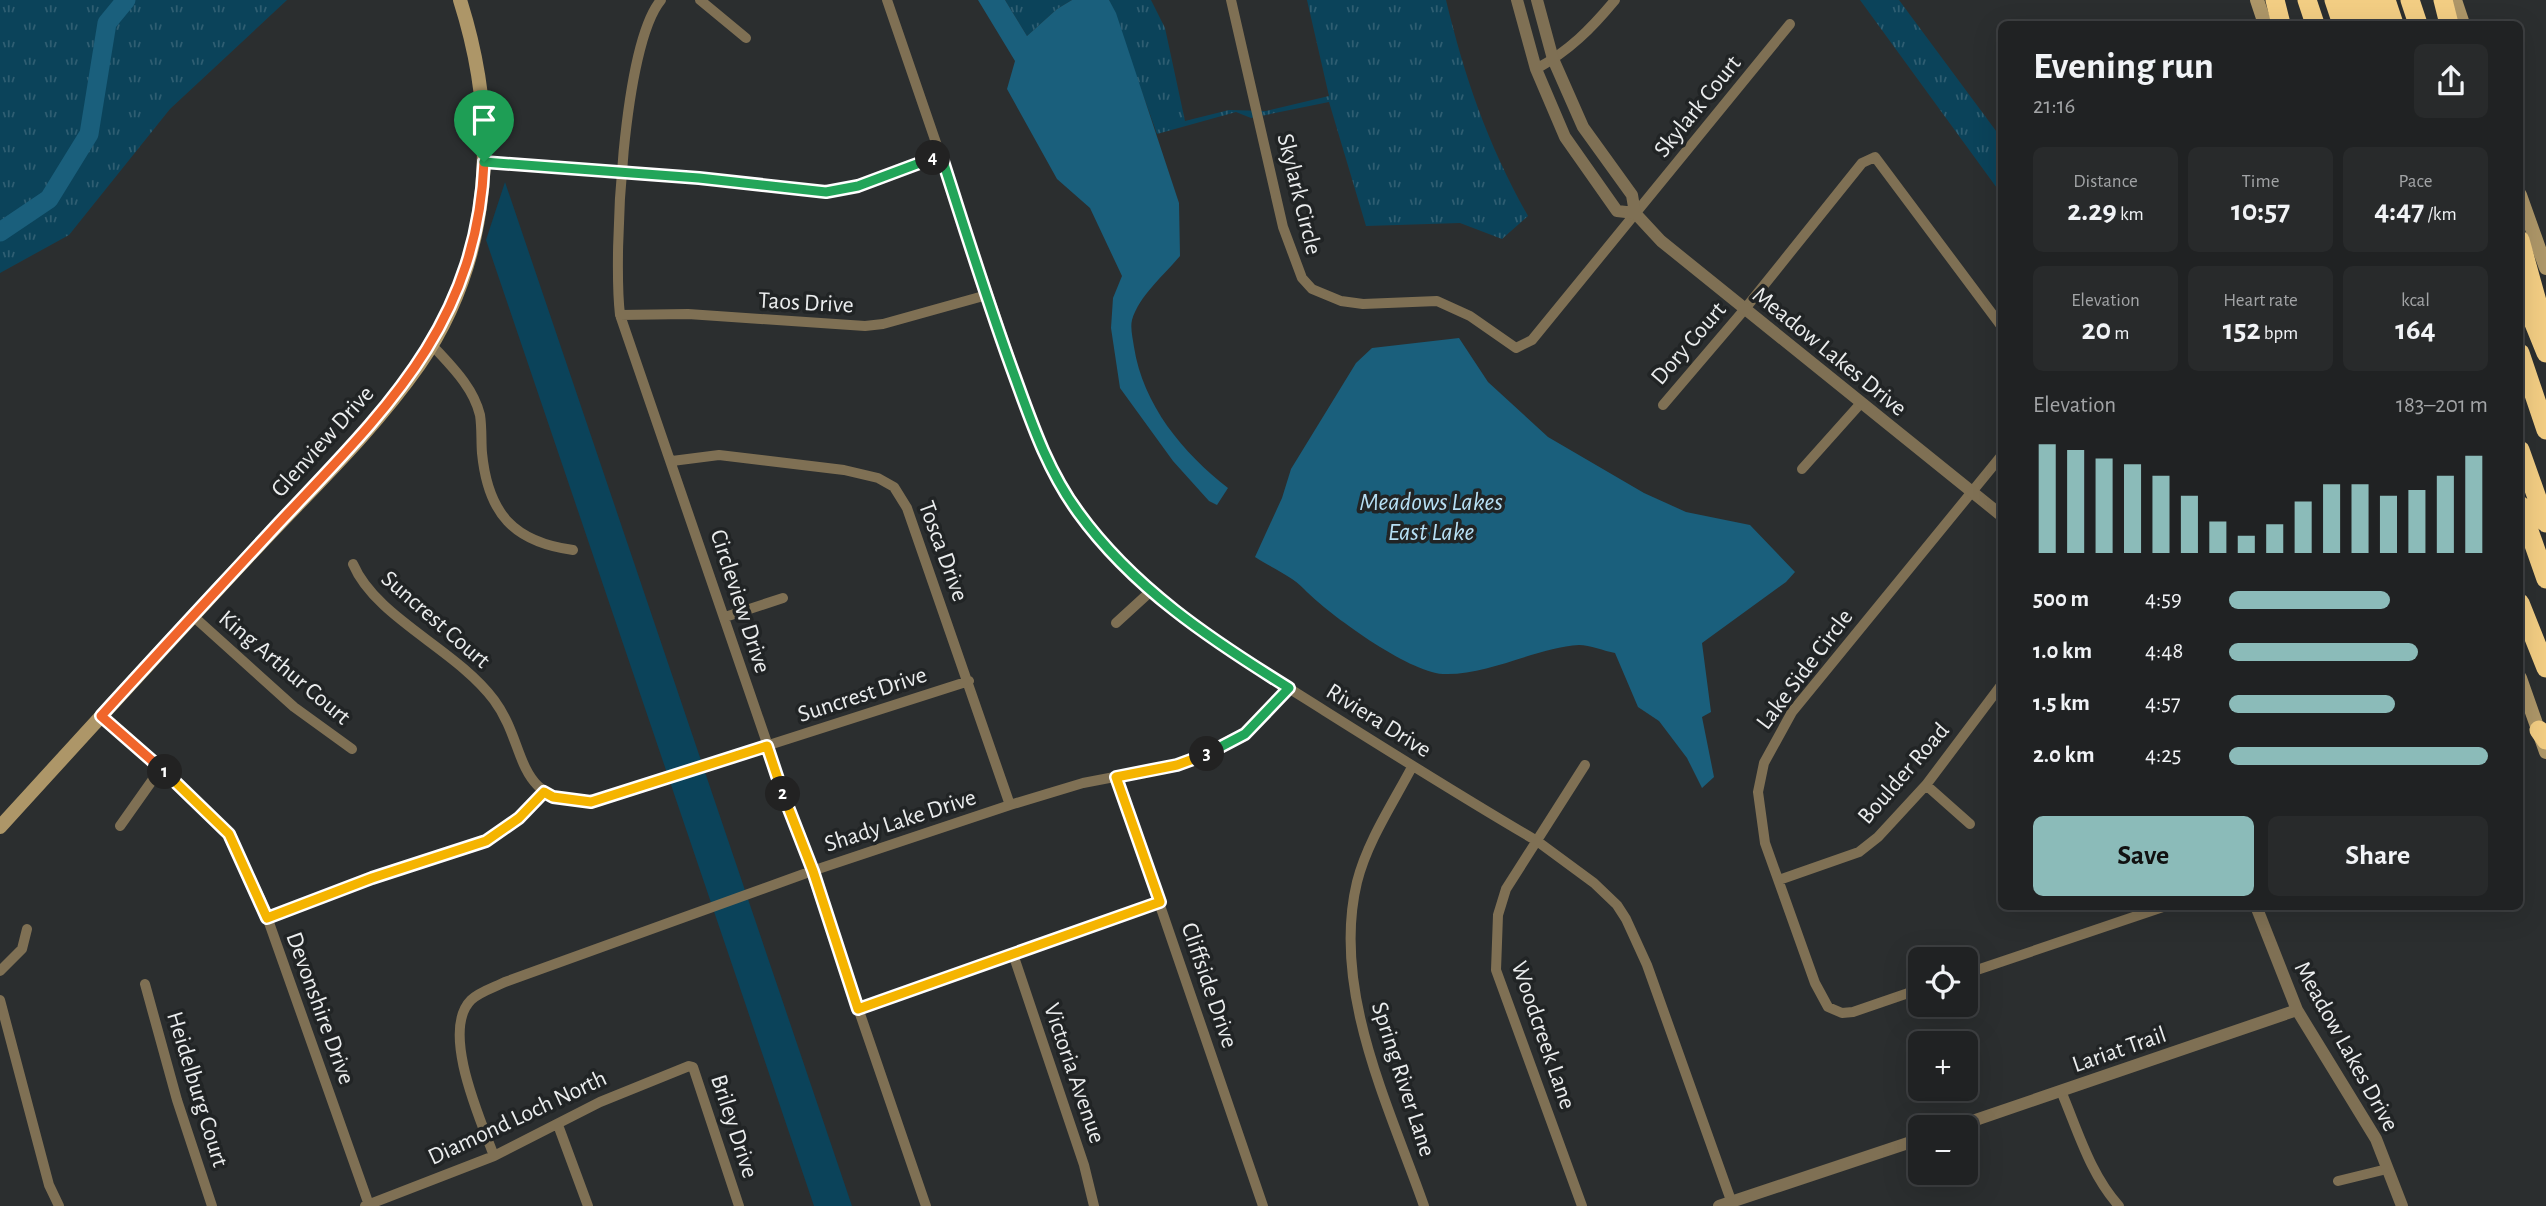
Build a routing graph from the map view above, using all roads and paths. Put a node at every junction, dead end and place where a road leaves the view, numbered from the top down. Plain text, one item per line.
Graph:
1 (460, 0) edge
2 (661, 0) edge
3 (701, 0) edge
4 (887, 0) edge
5 (1231, 0) edge
6 (1517, 0) edge
7 (1537, 0) edge
8 (1615, 0) edge
9 (2257, 0) edge
10 (2275, 0) edge
11 (2307, 0) edge
12 (2334, 0) edge
13 (2348, 0) edge
14 (2367, 0) edge
15 (2386, 0) edge
16 (2410, 0) edge
17 (2442, 0) edge
18 (2455, 0) edge
19 (2264, 21) edge
20 (2280, 21) edge
21 (2314, 21) edge
22 (2341, 21) edge
23 (2355, 21) edge
24 (2374, 21) edge
25 (2393, 21) edge
26 (2417, 21) edge
27 (2448, 21) edge
28 (2462, 21) edge
29 (1790, 24) dead end
30 (746, 38) dead end
31 (1553, 59) junction
32 (1536, 69) junction
33 (941, 155) junction
34 (484, 162) junction
35 (624, 173) junction
36 (2523, 203) edge
37 (1635, 213) junction
38 (2523, 251) edge
39 (2546, 268) edge
40 (987, 295) junction
41 (2523, 296) edge
42 (1744, 310) junction
43 (620, 315) junction
44 (1998, 322) edge
45 (2546, 334) edge
46 (431, 344) junction
47 (2546, 353) edge
48 (2523, 363) edge
49 (1861, 403) junction
50 (1663, 405) dead end
51 (2546, 430) edge
52 (2523, 458) edge
53 (1998, 460) edge
54 (673, 461) junction
55 (1802, 469) dead end
56 (1973, 492) junction
57 (1998, 513) edge
58 (2523, 514) edge
59 (2546, 523) edge
60 (573, 550) dead end
61 (353, 564) dead end
62 (2546, 579) edge
63 (1151, 590) junction
64 (783, 598) dead end
65 (2523, 610) edge
66 (193, 616) junction
67 (725, 617) junction
68 (1116, 623) dead end
69 (2546, 668) edge
70 (969, 681) junction
71 (2523, 686) edge
72 (1289, 688) junction
73 (1998, 689) edge
74 (101, 716) junction
75 (2542, 735) edge
76 (767, 746) junction
77 (352, 749) dead end
78 (2546, 752) edge
79 (1586, 765) dead end
80 (1412, 766) junction
81 (160, 768) junction
82 (1116, 777) junction
83 (1926, 785) junction
84 (544, 792) junction
85 (1010, 805) junction
86 (1970, 824) dead end
87 (120, 826) dead end
88 (0, 827) edge
89 (1537, 841) junction
90 (813, 871) junction
91 (1779, 880) junction
92 (1160, 902) junction
93 (2154, 910) edge
94 (2258, 910) edge
95 (267, 918) junction
96 (27, 929) dead end
97 (1013, 954) junction
98 (1978, 970) edge
99 (0, 971) edge
100 (145, 984) dead end
101 (1908, 993) edge
102 (0, 1000) edge
103 (858, 1009) junction
104 (2297, 1010) junction
105 (685, 1066) joint
106 (2061, 1091) junction
107 (1978, 1119) edge
108 (558, 1125) junction
109 (1908, 1143) edge
110 (494, 1156) junction
111 (2388, 1169) junction
112 (2337, 1181) dead end
113 (367, 1205) edge
114 (1728, 1205) edge
115 (59, 1206) edge
116 (212, 1206) edge
117 (588, 1206) edge
118 (739, 1206) edge
119 (926, 1206) edge
120 (1094, 1206) edge
121 (1263, 1206) edge
122 (1424, 1206) edge
123 (1582, 1206) edge
124 (2119, 1206) edge
125 (2402, 1206) edge

1 - 34 main road, Glenview Drive
2 - 35 street, Circleview Drive
3 - 30 street
4 - 33 street, Riviera Drive
5 - 37 street, Skylark Circle
6 - 32 street, Meadow Lakes Drive
7 - 31 street, Meadow Lakes Drive
8 - 31 street
9 - 19 main road
10 - 20 highway
11 - 21 highway
12 - 22 highway
13 - 23 highway
14 - 24 highway
15 - 25 highway
16 - 26 highway
17 - 27 highway
18 - 28 main road
29 - 37 street, Skylark Court
31 - 32 street
31 - 37 street, Meadow Lakes Drive
32 - 37 street, Meadow Lakes Drive
33 - 35 street
33 - 40 street, Riviera Drive
34 - 35 street
34 - 46 main road, Glenview Drive
35 - 43 street, Circleview Drive
36 - 39 main road
37 - 42 street, Meadow Lakes Drive
38 - 45 highway
40 - 43 street, Taos Drive
40 - 63 street, Riviera Drive
41 - 47 highway
42 - 44 street, Dory Court
42 - 49 street, Meadow Lakes Drive
42 - 50 street, Dory Court
43 - 54 street, Circleview Drive
46 - 60 street
46 - 66 main road, Glenview Drive
48 - 51 highway
49 - 55 street
49 - 56 street, Meadow Lakes Drive
52 - 59 highway
53 - 56 street, Lake Side Circle
54 - 67 street, Circleview Drive
54 - 70 street, Tosca Drive
56 - 57 street, Meadow Lakes Drive
56 - 91 street, Lake Side Circle
58 - 62 highway
61 - 84 street, Suncrest Court
63 - 68 street
63 - 72 street, Riviera Drive
64 - 67 street
65 - 69 highway
66 - 74 main road, Glenview Drive
66 - 77 street, King Arthur Court
67 - 76 street, Circleview Drive
70 - 76 street, Suncrest Drive
70 - 85 street, Tosca Drive
71 - 75 main road
72 - 80 street, Riviera Drive
72 - 82 street, Shady Lake Drive
73 - 83 street, Boulder Road
74 - 81 street, Devonshire Drive
74 - 88 main road, Glenview Drive
75 - 78 main road
76 - 84 street
76 - 90 street, Circleview Drive
79 - 89 street, Woodcreek Lane
80 - 89 street, Riviera Drive
80 - 122 street, Spring River Lane
81 - 87 street
81 - 95 street, Devonshire Drive
82 - 85 street, Shady Lake Drive
82 - 92 street, Cliffside Drive
83 - 86 street
83 - 91 street, Boulder Road
84 - 95 street
85 - 90 street, Shady Lake Drive
89 - 114 street, Riviera Drive
89 - 123 street, Woodcreek Lane
90 - 103 street, Circleview Drive
90 - 110 street, Shady Lake Drive
91 - 101 street, Lake Side Circle
92 - 97 street
92 - 121 street, Cliffside Drive
93 - 98 street
94 - 104 street, Meadow Lakes Drive
95 - 113 street, Devonshire Drive
96 - 99 street
97 - 103 street
97 - 120 street, Victoria Avenue
100 - 116 street, Heidelburg Court
102 - 115 street
103 - 119 street, Circleview Drive
104 - 106 street, Lariat Trail
104 - 111 street, Meadow Lakes Drive
105 - 108 street, Diamond Loch North
105 - 118 street, Briley Drive
106 - 107 street, Lariat Trail
106 - 124 street
108 - 110 street, Diamond Loch North
108 - 117 street
109 - 114 street
110 - 113 street, Diamond Loch North
111 - 112 street
111 - 125 street, Meadow Lakes Drive

